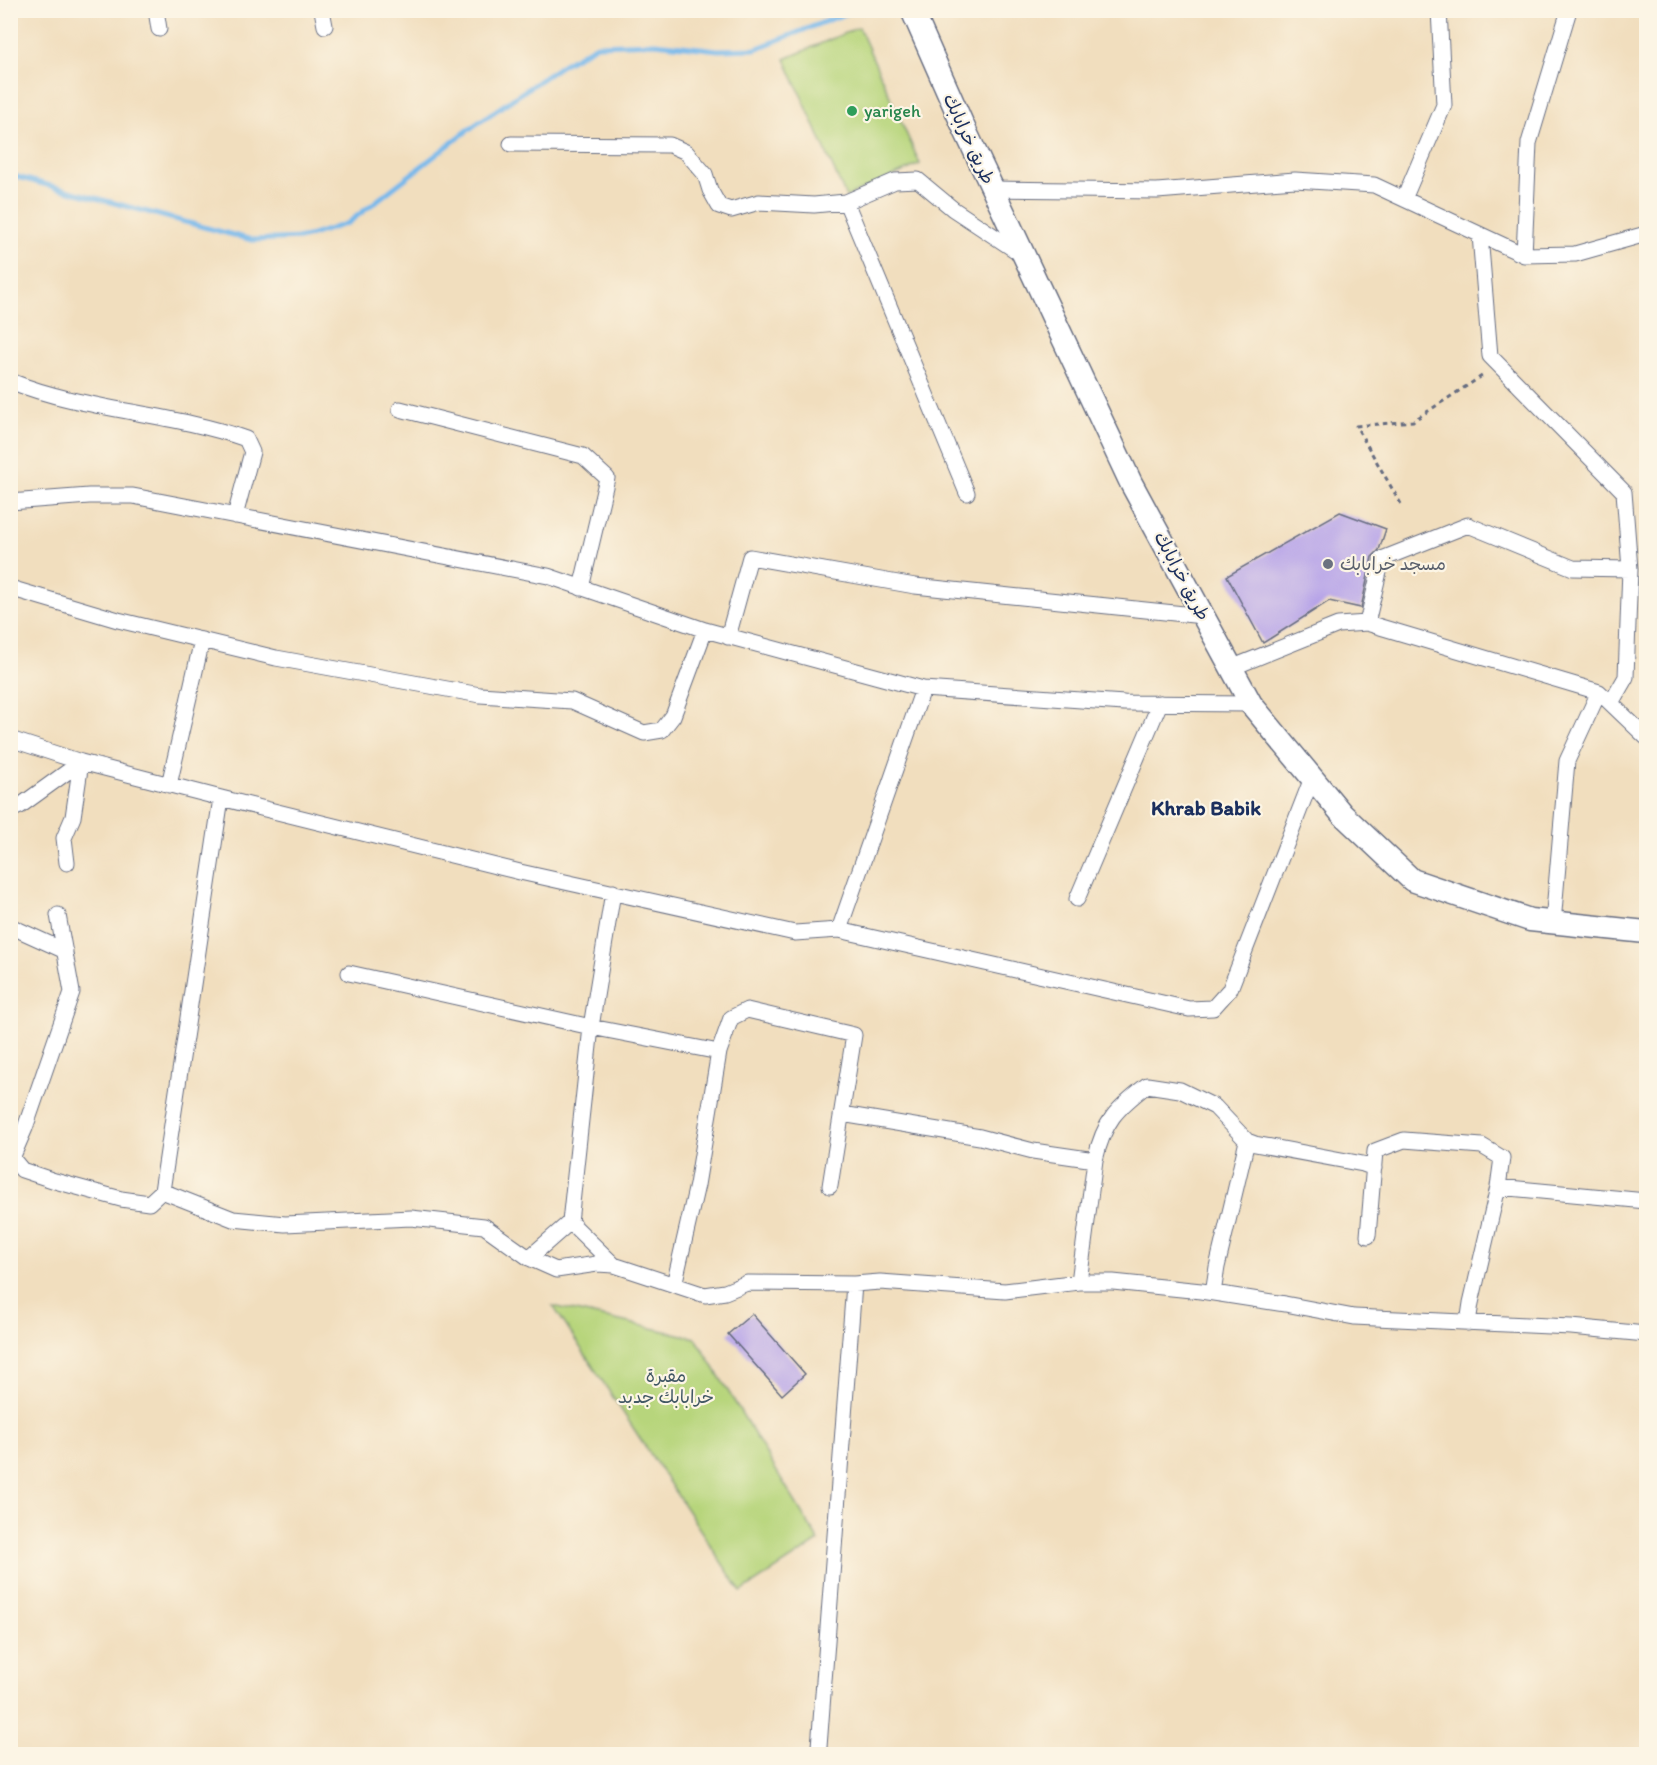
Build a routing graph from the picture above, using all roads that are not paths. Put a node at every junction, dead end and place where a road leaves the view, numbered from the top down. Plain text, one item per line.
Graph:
1 (156, 10) edge
2 (322, 10) edge
3 (912, 10) edge
4 (1439, 10) edge
5 (1569, 10) edge
6 (325, 26) dead end
7 (159, 29) dead end
8 (511, 144) dead end
9 (992, 189) junction
10 (1404, 199) junction
11 (846, 202) junction
12 (1647, 234) edge
13 (1480, 235) junction
14 (1524, 255) junction
15 (1024, 256) junction
16 (10, 381) edge
17 (400, 409) dead end
18 (967, 493) dead end
19 (10, 502) edge
20 (235, 516) junction
21 (1630, 569) junction
22 (10, 588) edge
23 (581, 588) junction
24 (1203, 616) junction
25 (1367, 623) junction
26 (705, 630) junction
27 (728, 637) junction
28 (202, 640) junction
29 (1231, 668) junction
30 (923, 689) junction
31 (1605, 698) junction
32 (1160, 703) junction
33 (1251, 704) junction
34 (1647, 737) edge
35 (10, 739) edge
36 (81, 762) junction
37 (1312, 778) junction
38 (170, 785) junction
39 (221, 798) junction
40 (10, 810) edge
41 (67, 863) dead end
42 (613, 892) junction
43 (1077, 899) dead end
44 (58, 915) dead end
45 (1553, 923) junction
46 (10, 926) edge
47 (839, 930) junction
48 (1647, 932) edge
49 (65, 951) junction
50 (348, 974) dead end
51 (591, 1027) junction
52 (719, 1052) junction
53 (842, 1114) junction
54 (1247, 1141) junction
55 (1095, 1161) junction
56 (1374, 1168) junction
57 (830, 1186) dead end
58 (1498, 1187) junction
59 (162, 1191) junction
60 (1647, 1202) edge
61 (570, 1222) junction
62 (1368, 1236) dead end
63 (529, 1258) junction
64 (614, 1265) junction
65 (1079, 1282) junction
66 (854, 1284) junction
67 (674, 1285) junction
68 (1213, 1293) junction
69 (1468, 1323) junction
70 (1647, 1334) edge
71 (819, 1748) dead end

1 - 7 street
2 - 6 street
3 - 9 main road, طريق خرابابك
4 - 10 street
5 - 14 street
8 - 11 street
9 - 10 street
9 - 15 main road, طريق خرابابك
10 - 13 street
11 - 15 street
11 - 18 street
12 - 14 street
13 - 14 street
13 - 21 street
15 - 24 main road, طريق خرابابك
16 - 20 street
17 - 23 street
19 - 20 street
20 - 23 street
21 - 25 street
21 - 31 street
22 - 28 street
23 - 26 street
24 - 27 street
24 - 29 main road, طريق خرابابك
25 - 29 street
25 - 31 street
26 - 27 street
26 - 28 street
27 - 30 street
28 - 38 street
29 - 33 main road, طريق خرابابك
30 - 32 street
30 - 47 street
31 - 34 street
31 - 45 street
32 - 33 street
32 - 43 street
33 - 37 main road, طريق خرابابك
35 - 36 street
36 - 38 street
36 - 40 street
36 - 41 street
37 - 45 main road, طريق خرابابك
37 - 47 street
38 - 39 street
39 - 42 street
39 - 59 street
42 - 47 street
42 - 51 street
44 - 49 street
45 - 48 main road, طريق خرابابك
46 - 49 street
49 - 59 street
50 - 51 street
51 - 52 street
51 - 61 street
52 - 53 street
52 - 67 street
53 - 55 street
53 - 57 street
54 - 55 street
54 - 56 street
54 - 68 street
55 - 65 street
56 - 58 street
56 - 62 street
58 - 60 street
58 - 69 street
59 - 63 street
61 - 63 street
61 - 64 street
63 - 64 street
64 - 67 street
65 - 66 street
65 - 68 street
66 - 67 street
66 - 71 street
68 - 69 street
69 - 70 street

